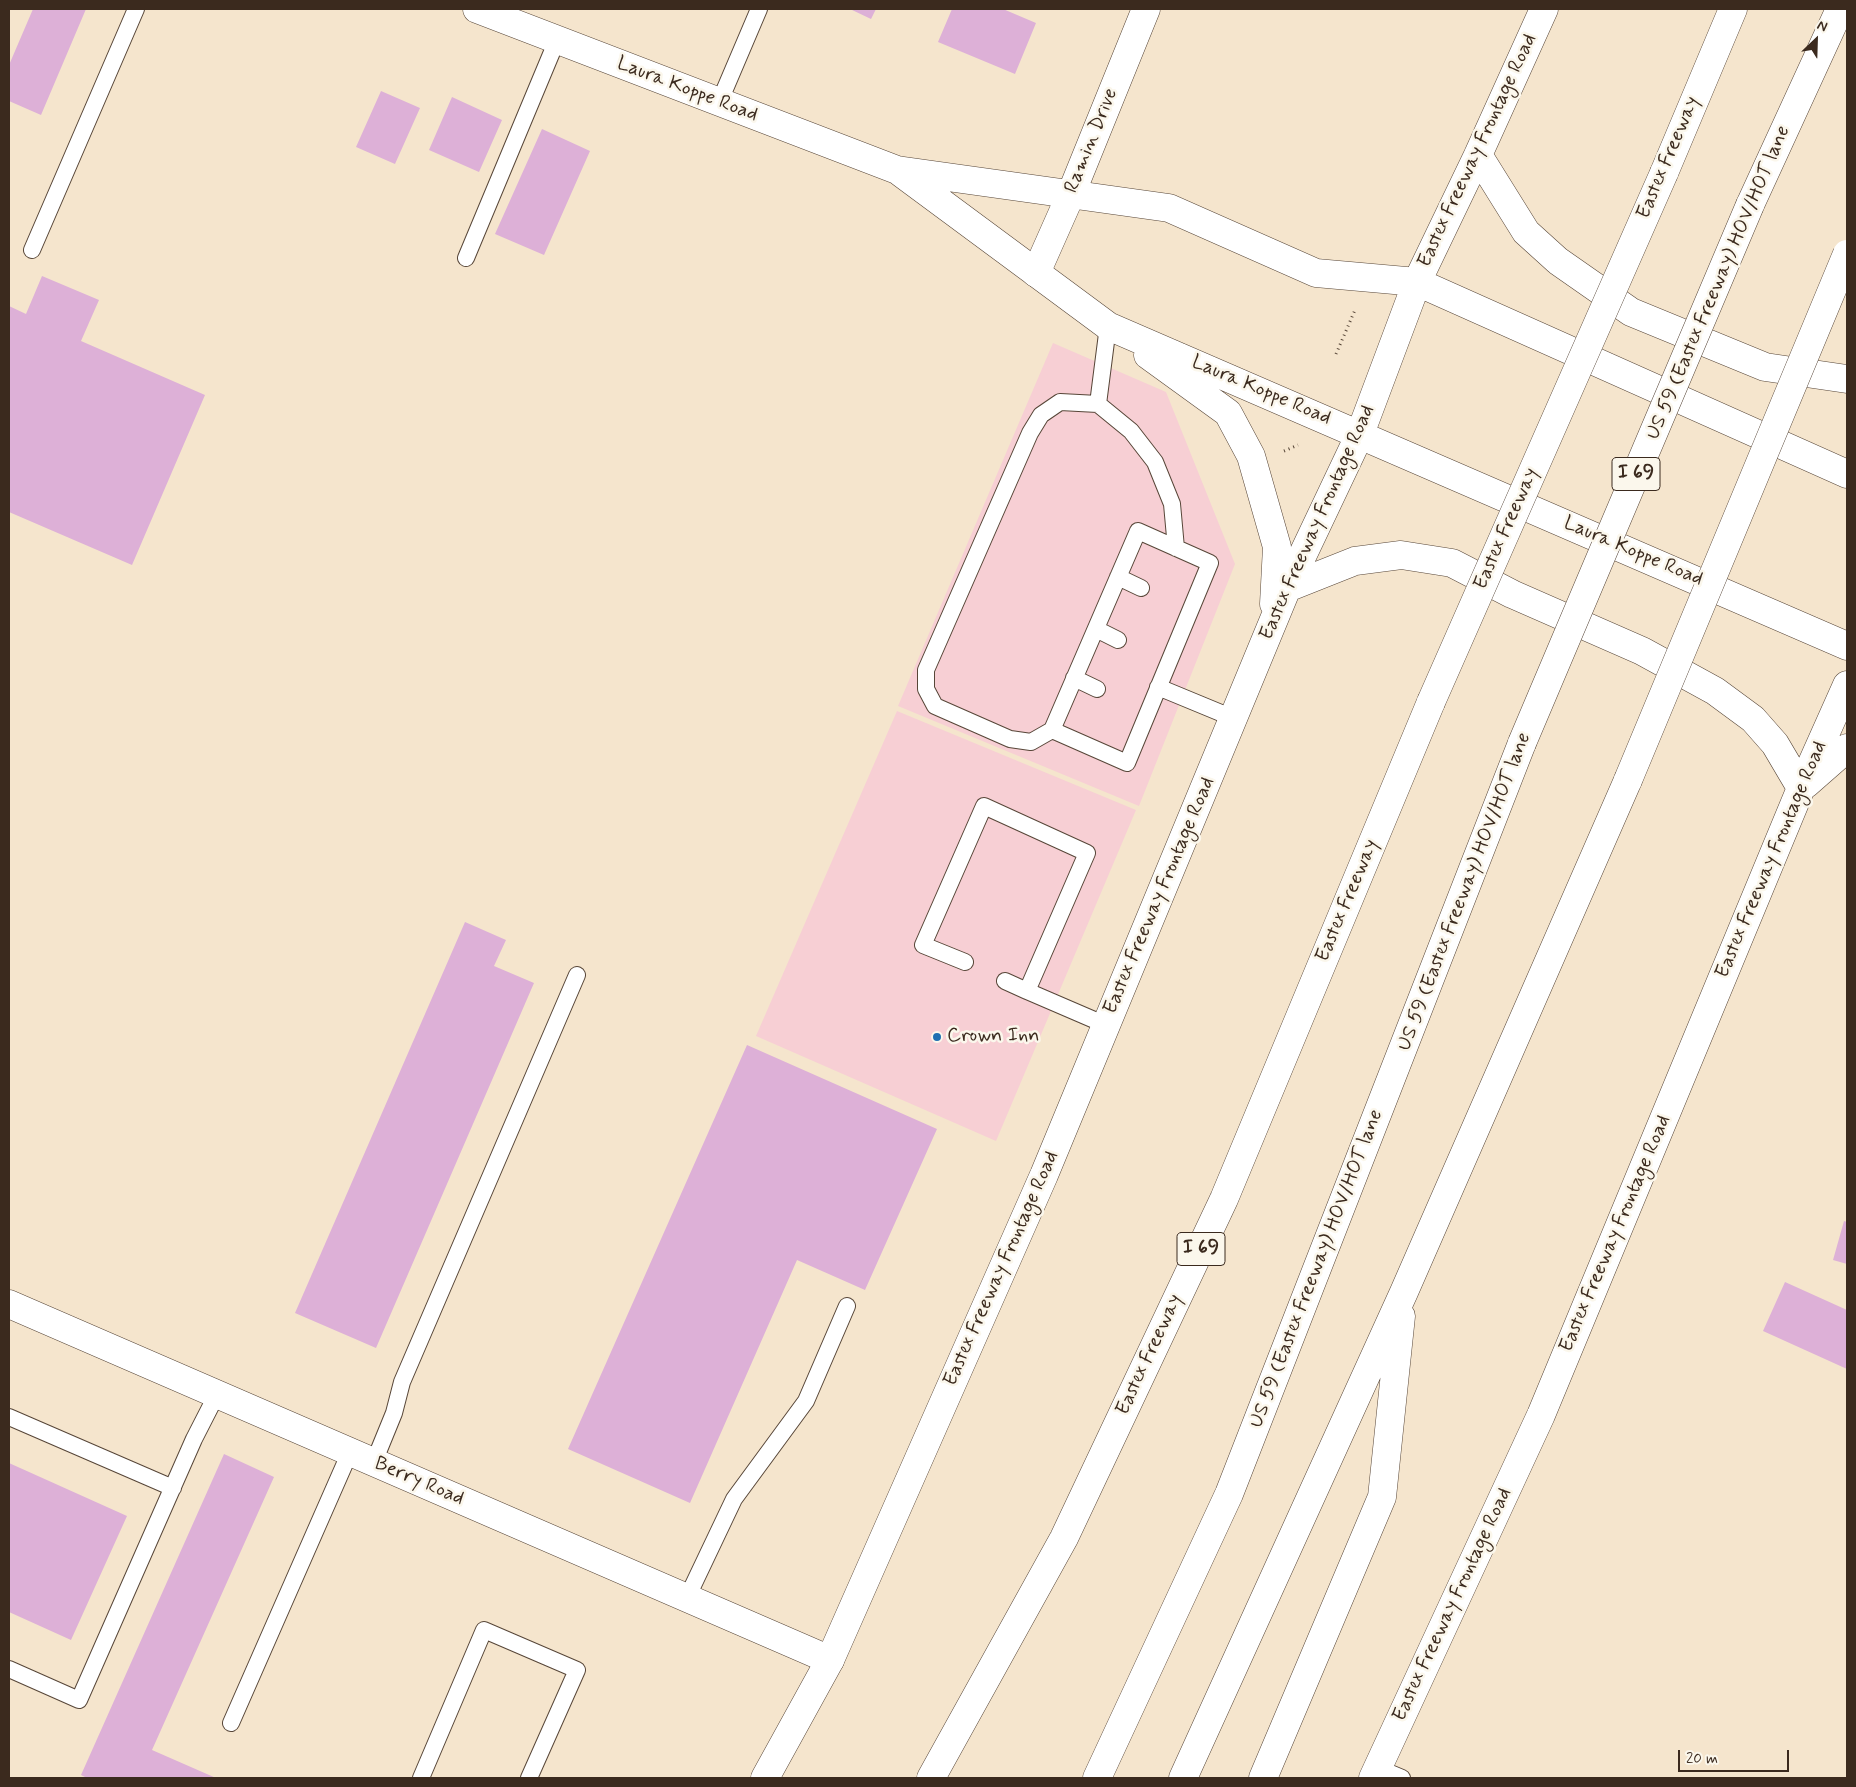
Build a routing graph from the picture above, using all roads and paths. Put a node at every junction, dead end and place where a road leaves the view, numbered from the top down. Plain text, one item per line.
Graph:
1 (136, 9) edge
2 (477, 9) edge
3 (760, 9) edge
4 (1146, 9) edge
5 (1544, 9) edge
6 (1733, 9) edge
7 (1840, 9) edge
8 (557, 40) junction
9 (719, 103) junction
10 (1478, 155) junction
11 (897, 170) junction
12 (1071, 194) junction
13 (32, 250) dead end
14 (1847, 254) edge
15 (466, 258) dead end
16 (1036, 273) junction
17 (1417, 282) junction
18 (1355, 310) dead end
19 (1108, 326) junction
20 (1336, 354) dead end
21 (1847, 379) edge
22 (1098, 404) junction
23 (1360, 434) junction
24 (1306, 441) dead end
25 (1280, 453) dead end
26 (1847, 474) edge
27 (1176, 548) junction
28 (1118, 577) junction
29 (1141, 588) dead end
30 (1287, 588) junction
31 (1272, 623) junction
32 (1096, 629) junction
33 (1118, 640) dead end
34 (1847, 646) edge
35 (1074, 678) junction
36 (1847, 685) edge
37 (1158, 687) junction
38 (1098, 689) dead end
39 (1233, 718) junction
40 (1052, 730) junction
41 (1847, 748) edge
42 (1801, 788) junction
43 (964, 962) dead end
44 (577, 975) dead end
45 (1005, 981) dead end
46 (1027, 991) junction
47 (1106, 1025) junction
48 (1404, 1292) junction
49 (9, 1304) edge
50 (847, 1306) dead end
51 (217, 1394) junction
52 (9, 1417) edge
53 (350, 1452) junction
54 (374, 1462) junction
55 (173, 1488) junction
56 (687, 1598) junction
57 (830, 1660) junction
58 (9, 1669) edge
59 (231, 1723) dead end
60 (1384, 1775) edge
61 (421, 1778) edge
62 (529, 1778) edge
63 (765, 1778) edge
64 (931, 1778) edge
65 (1097, 1778) edge
66 (1183, 1778) edge
67 (1263, 1778) edge

1 - 13 lane
2 - 8 main road, Laura Koppe Road
3 - 9 lane
4 - 12 main road, Ramin Drive
5 - 10 main road, Eastex Freeway Frontage Road
6 - 64 main road, Eastex Freeway / I 69, bridge
7 - 65 main road, US 59 (Eastex Freeway) HOV/HOT lane / I 69, bridge
8 - 9 main road, Laura Koppe Road
8 - 15 lane
9 - 11 main road, Laura Koppe Road
10 - 17 main road, Eastex Freeway Frontage Road
10 - 21 main road
11 - 12 main road, Laura Koppe Road
11 - 16 main road, Laura Koppe Road
12 - 16 main road, Ramin Drive
12 - 17 main road, Laura Koppe Road
14 - 48 main road, bridge
16 - 19 main road, Laura Koppe Road
17 - 23 main road, Eastex Freeway Frontage Road
17 - 26 main road, Laura Koppe Road
18 - 20 path
19 - 22 lane
19 - 23 main road, Laura Koppe Road
19 - 31 main road
22 - 27 lane
22 - 40 lane
23 - 30 main road, Eastex Freeway Frontage Road
23 - 34 main road, Laura Koppe Road
24 - 25 path
27 - 28 lane
27 - 37 lane
28 - 29 lane
28 - 32 lane
30 - 31 main road, Eastex Freeway Frontage Road
30 - 42 main road
31 - 39 main road, Eastex Freeway Frontage Road
32 - 33 lane
32 - 35 lane
35 - 38 lane
35 - 40 lane
36 - 42 main road, Eastex Freeway Frontage Road
37 - 39 lane
37 - 40 lane
39 - 47 main road, Eastex Freeway Frontage Road
41 - 42 main road
42 - 60 main road, Eastex Freeway Frontage Road
43 - 46 lane
44 - 54 lane
45 - 46 lane
46 - 47 lane
47 - 57 main road, Eastex Freeway Frontage Road
48 - 66 main road
48 - 67 main road
49 - 51 main road, Berry Road
50 - 56 lane
51 - 53 main road, Berry Road
51 - 55 lane
52 - 55 lane
53 - 54 main road, Berry Road
53 - 59 lane
54 - 56 main road, Berry Road
55 - 58 lane
56 - 57 main road, Berry Road
57 - 63 main road, Eastex Freeway Frontage Road
61 - 62 lane

